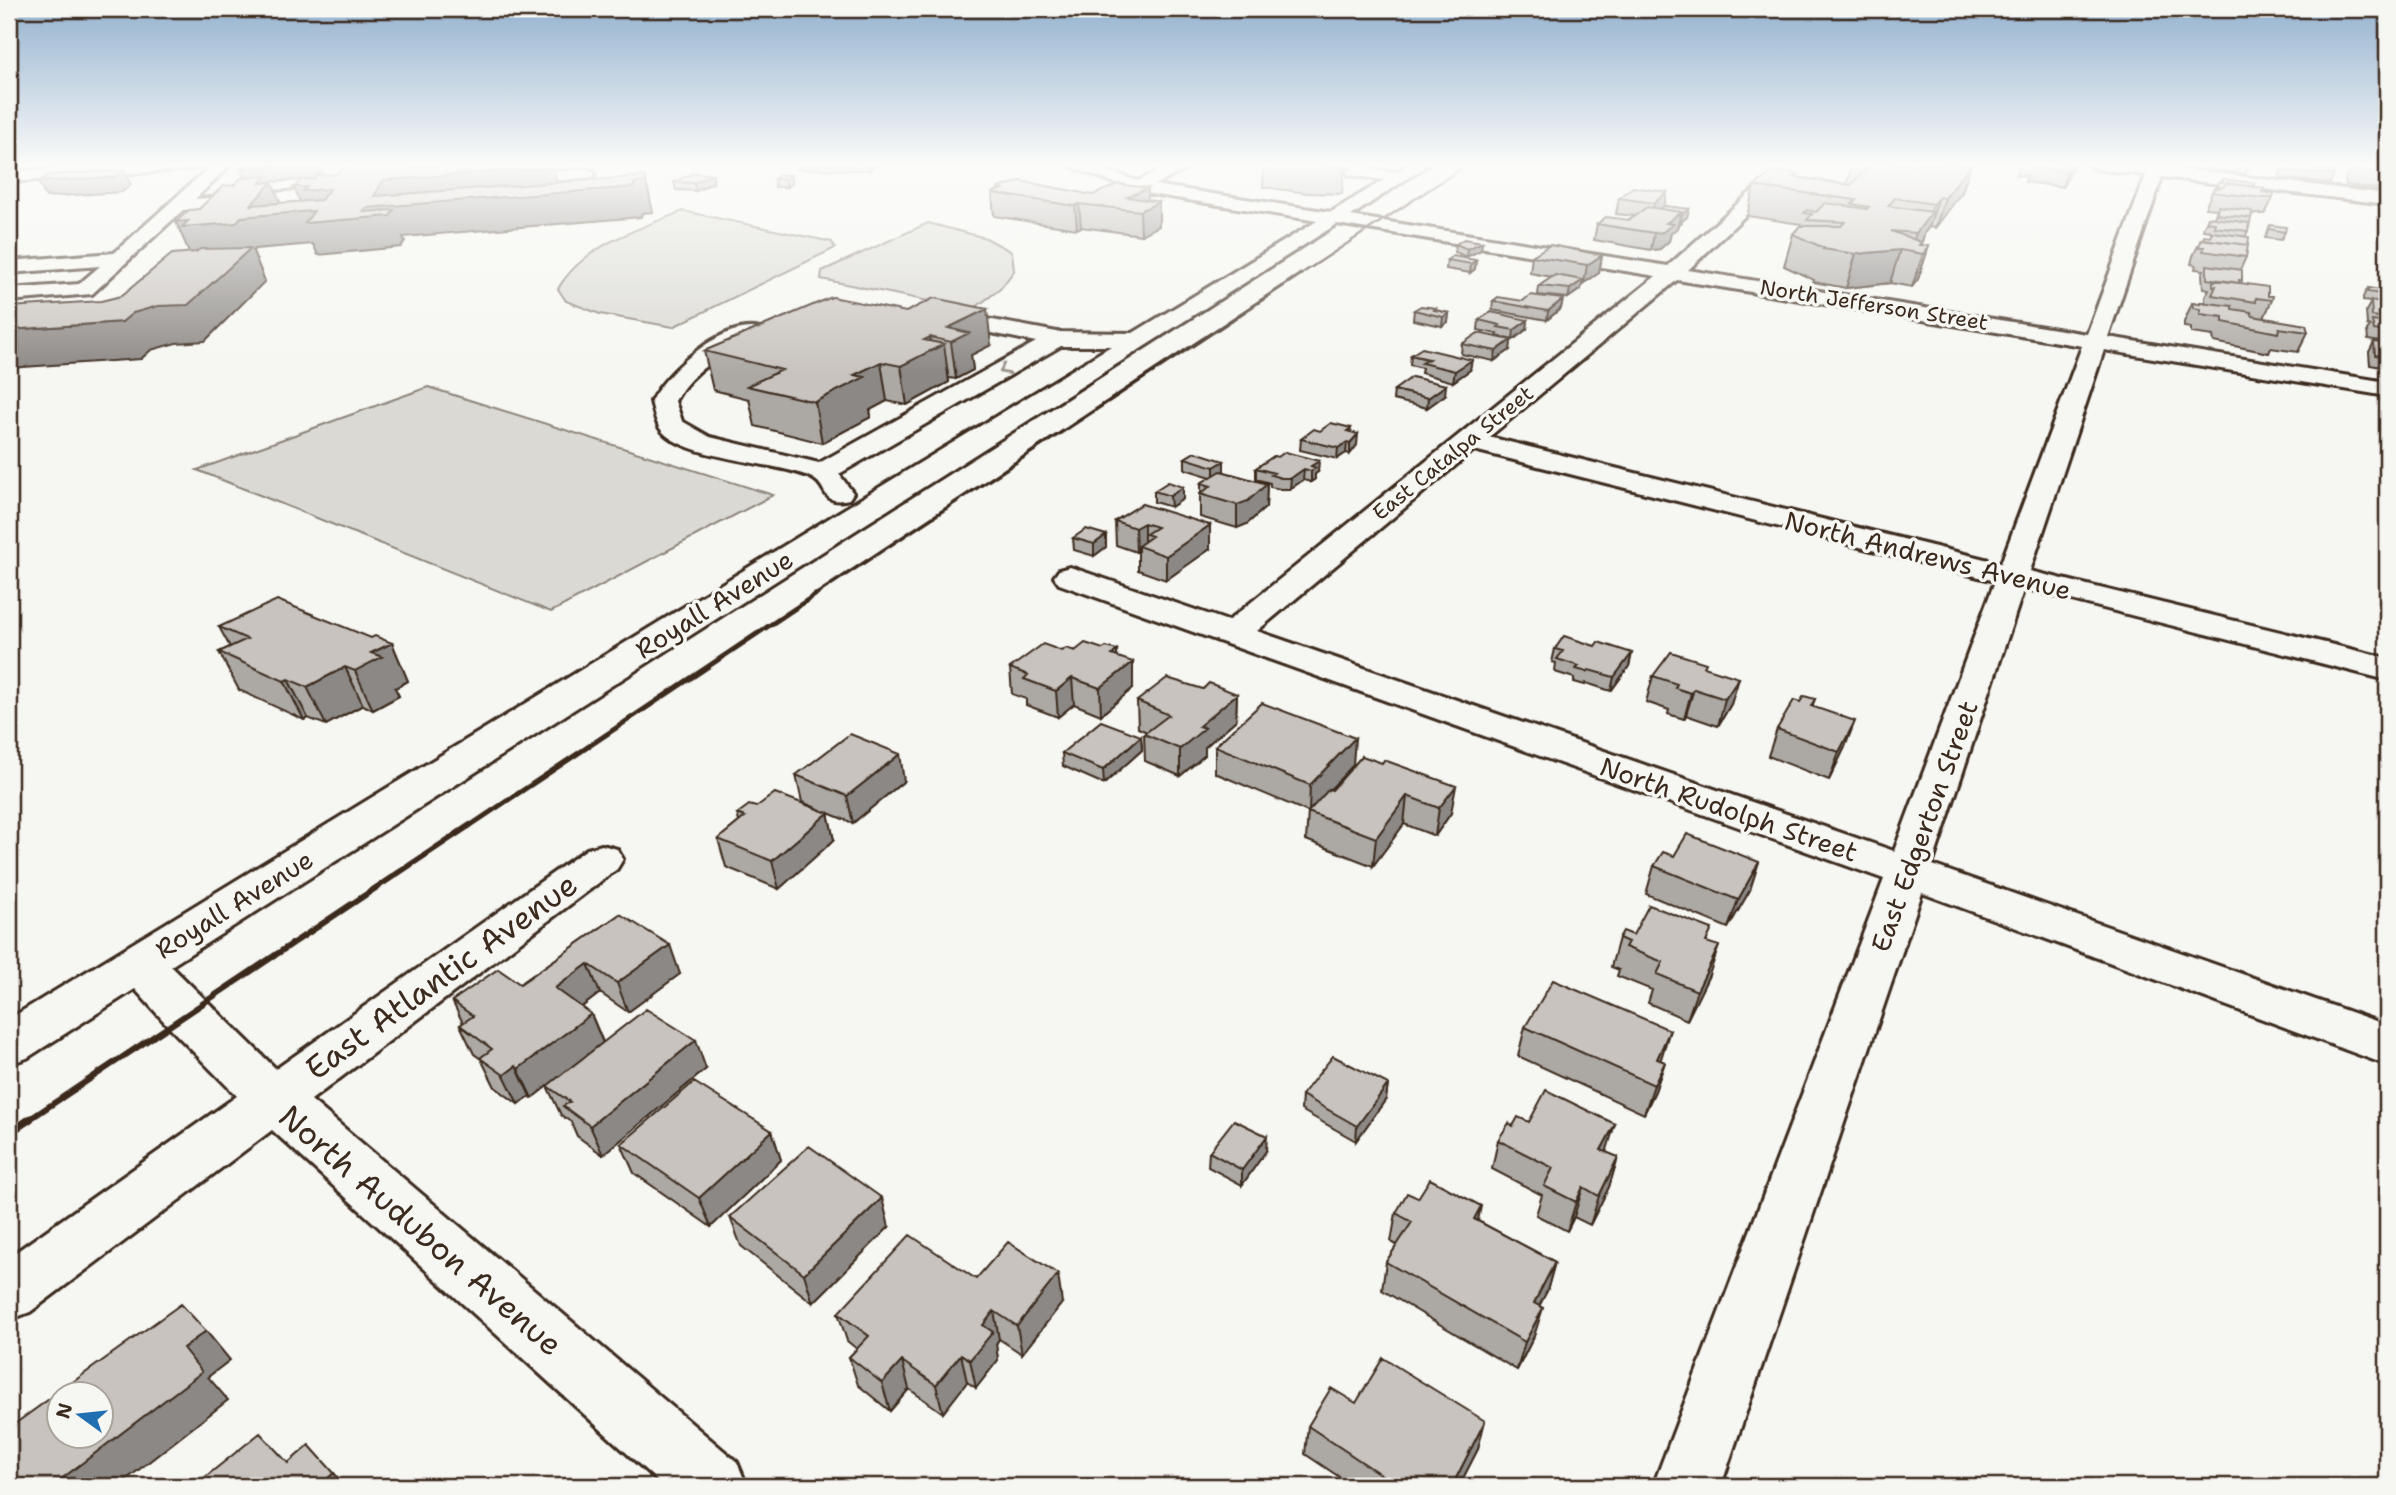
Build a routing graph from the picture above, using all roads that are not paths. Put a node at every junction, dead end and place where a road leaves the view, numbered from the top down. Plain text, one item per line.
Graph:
1 (148, 234) edge
2 (1289, 234) edge
3 (1466, 234) edge
4 (1715, 234) edge
5 (2134, 234) edge
6 (122, 258) junction
7 (9, 267) edge
8 (1674, 272) junction
9 (85, 290) junction
10 (9, 295) edge
11 (109, 299) edge
12 (921, 314) edge
13 (774, 328) edge
14 (1057, 339) junction
15 (1138, 340) junction
16 (2097, 341) junction
17 (2387, 389) edge
18 (1468, 440) junction
19 (823, 472) junction
20 (861, 512) junction
21 (2013, 577) junction
22 (1070, 578) dead end
23 (1232, 635) junction
24 (2387, 669) edge
25 (602, 859) dead end
26 (1908, 872) junction
27 (140, 962) junction
28 (9, 1044) edge
29 (2387, 1045) edge
30 (272, 1098) junction
31 (9, 1292) edge
32 (713, 1486) edge
33 (1687, 1486) edge

1 - 6 street
2 - 15 street, Royall Avenue
3 - 8 street, North Jefferson Street
4 - 8 street, East Catalpa Street
5 - 16 street, East Edgerton Street
6 - 7 street
6 - 9 street
8 - 16 street, North Jefferson Street
8 - 18 street, East Catalpa Street
9 - 10 street
9 - 11 street
12 - 14 street
13 - 19 street
14 - 15 street
14 -> 19 street
15 - 20 street, Royall Avenue
16 - 17 street, North Jefferson Street
16 - 21 street, East Edgerton Street
18 - 21 street, North Andrews Avenue
18 - 23 street, East Catalpa Street
19 - 20 street
20 - 27 street, Royall Avenue
21 - 24 street, North Andrews Avenue
21 - 26 street, East Edgerton Street
22 - 23 street, North Rudolph Street
23 - 26 street, North Rudolph Street
25 - 30 street, East Atlantic Avenue
26 - 29 street, North Rudolph Street
26 - 33 street, East Edgerton Street
27 - 28 street, Royall Avenue
27 - 30 street, North Audubon Avenue
30 - 31 street, East Atlantic Avenue
30 - 32 street, North Audubon Avenue

